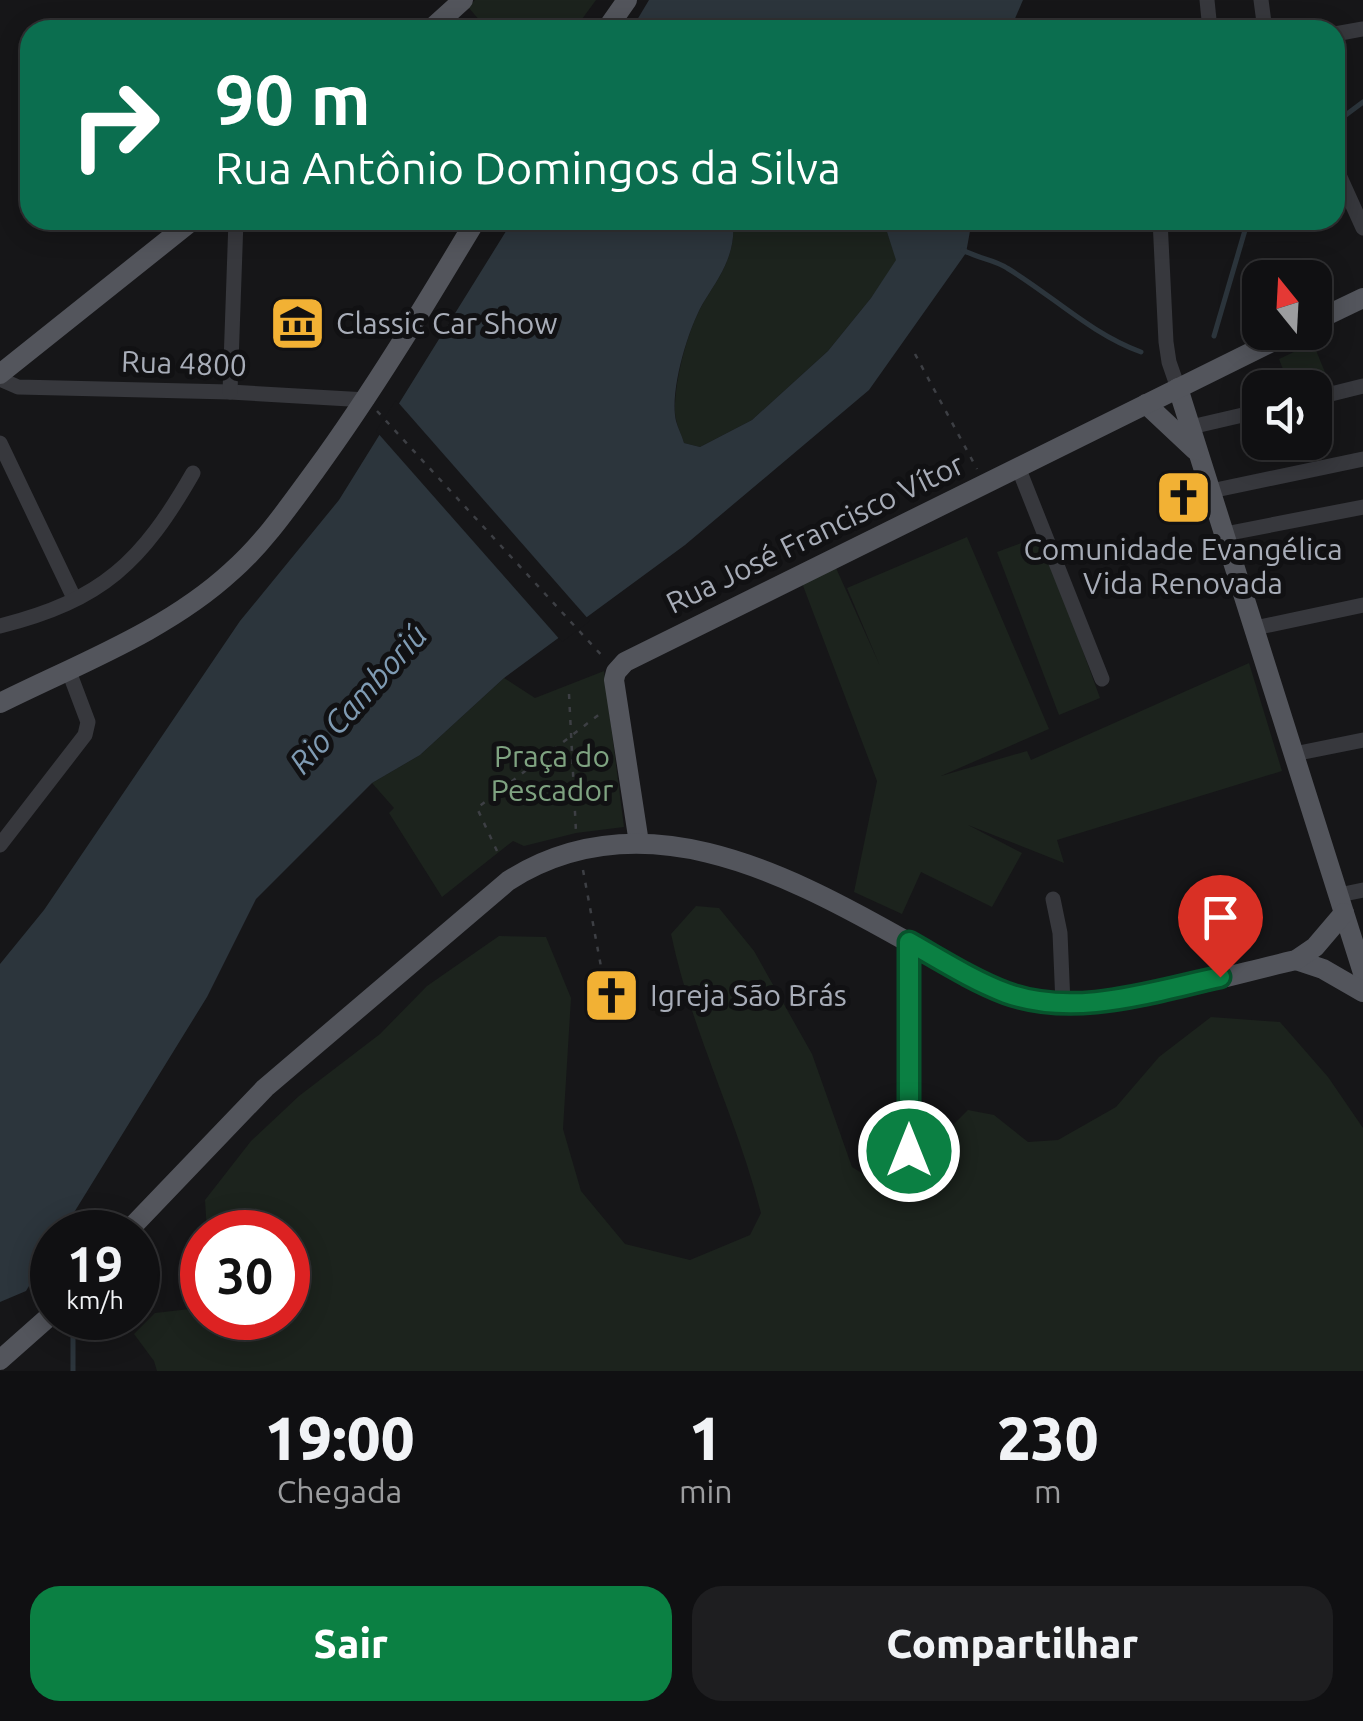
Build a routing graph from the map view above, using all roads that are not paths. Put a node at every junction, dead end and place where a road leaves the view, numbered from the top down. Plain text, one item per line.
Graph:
1 (463, 0) edge
2 (441, 20) edge
3 (1345, 188) edge
4 (1363, 228) edge
5 (181, 230) edge
6 (236, 230) edge
7 (470, 230) edge
8 (1160, 230) edge
9 (1363, 298) edge
10 (1332, 313) edge
11 (1256, 350) edge
12 (0, 377) edge
13 (1363, 386) edge
14 (230, 392) junction
15 (1332, 394) edge
16 (1146, 404) junction
17 (372, 405) junction
18 (1185, 408) junction
19 (1242, 410) edge
20 (0, 443) edge
21 (1200, 455) junction
22 (1363, 459) edge
23 (1018, 467) junction
24 (194, 473) dead end
25 (1212, 491) junction
26 (1363, 507) edge
27 (1224, 534) junction
28 (74, 598) junction
29 (1363, 605) edge
30 (0, 626) edge
31 (1254, 628) junction
32 (68, 670) junction
33 (1102, 679) dead end
34 (0, 703) edge
35 (1363, 740) edge
36 (1294, 754) junction
37 (638, 844) junction
38 (0, 846) edge
39 (1363, 890) edge
40 (1053, 899) dead end
41 (1342, 904) junction
42 (909, 942) junction
43 (1296, 960) junction
44 (1363, 972) edge
45 (1363, 992) edge
46 (1064, 1004) junction
47 (909, 1151) dead end
48 (148, 1210) edge
49 (30, 1334) edge
50 (0, 1360) edge

1 - 2 main road
3 - 4 street
5 - 12 main road
6 - 14 street
7 - 17 main road
8 - 18 street
9 - 10 main road
11 - 18 main road, Rua José Francisco Vítor
12 - 14 street, Rua 4800
13 - 15 street
14 - 17 street, Rua 4800
16 - 18 main road, Rua José Francisco Vítor
16 - 21 main road
16 - 23 main road, Rua José Francisco Vítor
17 - 32 main road
18 - 19 street
18 - 21 main road
20 - 28 street
21 - 25 main road
22 - 25 street
23 - 33 street
23 - 37 main road, Rua José Francisco Vítor
24 - 28 street
25 - 27 main road
26 - 27 street
27 - 31 main road
28 - 30 street
29 - 31 street
31 - 36 main road
32 - 34 main road
32 - 38 street
35 - 36 street
36 - 41 main road
37 - 42 main road
37 - 48 main road
39 - 41 street
40 - 46 street
41 - 43 main road
41 - 44 main road
42 - 46 main road
42 - 47 street
43 - 45 main road
43 - 46 main road
49 - 50 main road

